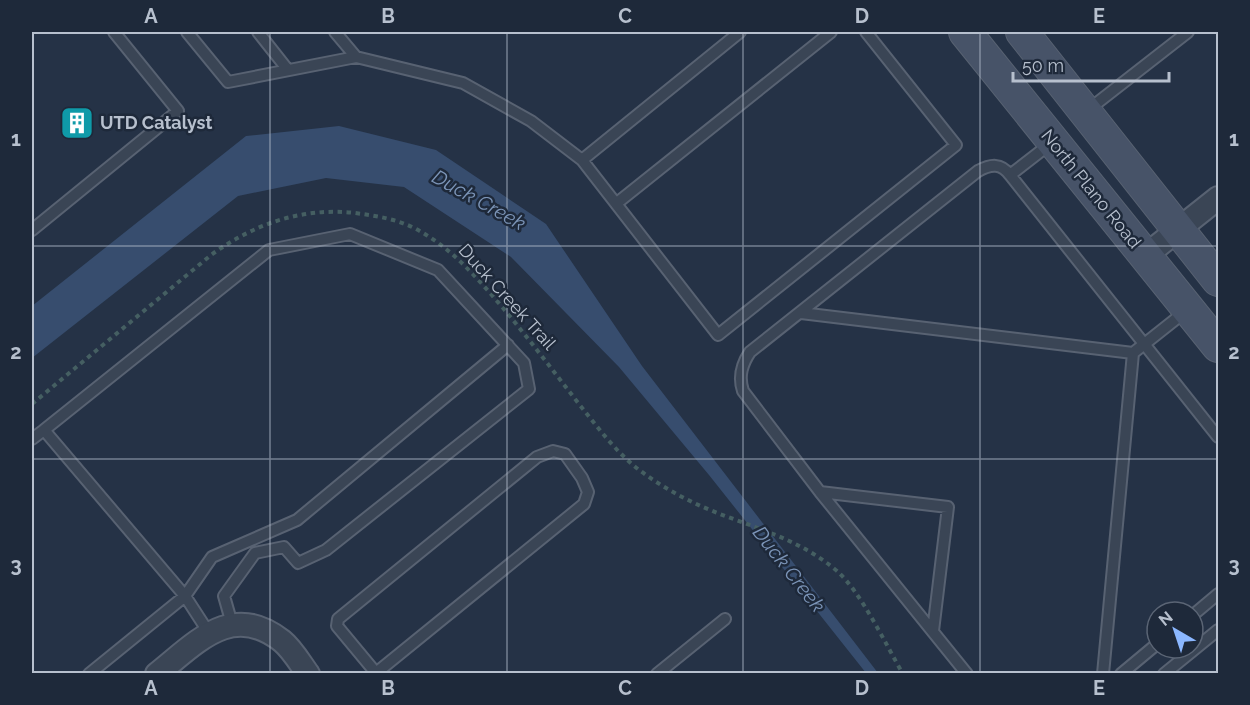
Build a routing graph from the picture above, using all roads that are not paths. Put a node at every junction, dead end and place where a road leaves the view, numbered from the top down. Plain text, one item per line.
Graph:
1 (114, 32) edge
2 (187, 32) edge
3 (258, 32) edge
4 (335, 32) edge
5 (740, 32) edge
6 (831, 32) edge
7 (866, 32) edge
8 (965, 32) edge
9 (1022, 32) edge
10 (1188, 32) edge
11 (356, 57) junction
12 (288, 70) junction
13 (1086, 112) junction
14 (1052, 141) junction
15 (582, 160) junction
16 (1010, 176) junction
17 (1218, 198) edge
18 (617, 203) junction
19 (1179, 229) junction
20 (32, 230) edge
21 (1145, 256) junction
22 (1218, 280) edge
23 (1189, 309) junction
24 (801, 313) junction
25 (1145, 344) junction
26 (508, 345) junction
27 (1218, 346) edge
28 (1133, 353) junction
29 (44, 430) junction
30 (1218, 438) edge
31 (32, 440) edge
32 (820, 492) junction
33 (248, 541) junction
34 (255, 553) junction
35 (1218, 594) edge
36 (185, 596) junction
37 (1205, 605) edge
38 (725, 619) dead end
39 (232, 624) junction
40 (1218, 630) edge
41 (933, 631) junction
42 (209, 633) junction
43 (1145, 654) edge
44 (375, 673) edge
45 (89, 674) edge
46 (158, 674) edge
47 (308, 674) edge
48 (657, 674) edge
49 (967, 674) edge
50 (1103, 674) edge
51 (1121, 674) edge
52 (1164, 674) edge

1 - 20 lane
2 - 12 lane
3 - 12 lane
4 - 11 lane
5 - 15 lane
6 - 18 lane
7 - 18 lane
8 - 14 main road, North Plano Road
9 - 13 main road
10 - 13 lane
11 - 12 lane
11 - 15 lane
13 - 19 main road
14 - 16 lane
14 - 21 main road, North Plano Road
15 - 18 lane
16 - 24 lane
16 - 25 lane
17 - 19 street
19 - 21 street
19 - 22 main road
21 - 23 main road, North Plano Road
23 - 25 lane
23 - 27 main road, North Plano Road
24 - 28 lane
24 - 32 lane
25 - 28 lane
25 - 30 lane
26 - 29 lane
26 - 33 lane
26 - 34 lane
28 - 50 lane
29 - 31 lane
29 - 36 lane
32 - 41 lane
32 - 41 lane
33 - 34 lane
33 - 36 lane
34 - 39 lane
35 - 37 lane
36 - 42 lane
36 - 45 lane
38 - 48 lane
39 - 42 street
39 - 47 street
40 - 52 lane
41 - 49 lane
42 - 46 street
43 - 51 lane
44 - 44 lane

